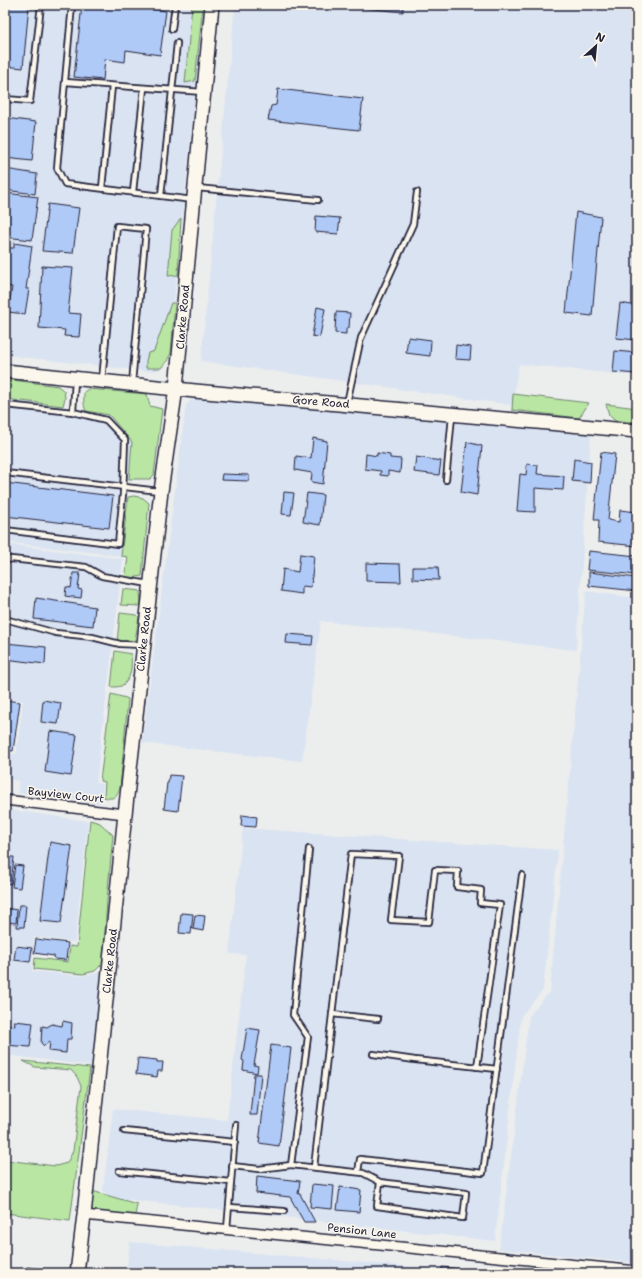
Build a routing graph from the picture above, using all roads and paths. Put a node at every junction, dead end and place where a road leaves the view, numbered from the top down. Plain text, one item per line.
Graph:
1 (41, 5) edge
2 (72, 5) edge
3 (175, 5) edge
4 (212, 5) edge
5 (172, 29) dead end
6 (177, 43) dead end
7 (65, 82) junction
8 (112, 86) junction
9 (144, 88) junction
10 (172, 90) junction
11 (204, 92) junction
12 (5, 99) edge
13 (102, 188) junction
14 (133, 192) junction
15 (417, 192) dead end
16 (194, 194) junction
17 (161, 196) junction
18 (318, 200) dead end
19 (5, 371) edge
20 (75, 378) junction
21 (102, 381) junction
22 (132, 384) junction
23 (176, 388) junction
24 (346, 404) junction
25 (5, 405) edge
26 (73, 412) junction
27 (453, 414) junction
28 (637, 431) edge
29 (5, 473) edge
30 (446, 480) dead end
31 (123, 487) junction
32 (161, 491) junction
33 (5, 530) edge
34 (5, 561) edge
35 (150, 584) junction
36 (5, 619) edge
37 (144, 645) junction
38 (5, 800) edge
39 (125, 814) junction
40 (309, 849) dead end
41 (522, 875) dead end
42 (332, 1014) junction
43 (378, 1019) dead end
44 (373, 1054) dead end
45 (477, 1067) junction
46 (496, 1068) junction
47 (236, 1125) dead end
48 (124, 1130) dead end
49 (235, 1142) junction
50 (292, 1165) junction
51 (232, 1166) junction
52 (314, 1167) junction
53 (119, 1171) dead end
54 (358, 1172) junction
55 (231, 1182) junction
56 (380, 1182) junction
57 (229, 1207) junction
58 (284, 1211) dead end
59 (84, 1215) junction
60 (226, 1229) junction
61 (637, 1270) edge
62 (77, 1273) edge

1 - 12 lane
2 - 7 lane
3 - 5 lane
4 - 11 main road, Clarke Road
6 - 10 lane
7 - 8 lane
7 - 13 lane
8 - 9 lane
8 - 13 lane
9 - 10 lane
9 - 14 lane
10 - 11 lane
10 - 17 lane
11 - 16 main road, Clarke Road
13 - 14 lane
14 - 17 lane
15 - 24 lane
16 - 17 lane
16 - 18 lane
16 - 23 main road, Clarke Road
19 - 20 main road, Gore Road
20 - 21 main road, Gore Road
20 - 26 lane
21 - 22 main road, Gore Road
21 - 22 lane
22 - 23 main road, Gore Road
23 - 24 main road, Gore Road
23 - 32 main road, Clarke Road
24 - 27 main road, Gore Road
25 - 26 lane
26 - 31 lane
27 - 28 main road, Gore Road
27 - 30 lane
29 - 31 lane
31 - 32 lane
31 - 33 lane
32 - 35 main road, Clarke Road
34 - 35 lane
35 - 37 main road, Clarke Road
36 - 37 lane
37 - 39 main road, Clarke Road
38 - 39 street, Bayview Court
39 - 59 main road, Clarke Road
40 - 50 lane
41 - 46 lane
42 - 43 lane
42 - 45 lane
42 - 52 lane
44 - 45 lane
45 - 46 lane
46 - 54 lane
47 - 49 lane
48 - 49 lane
49 - 51 lane
50 - 51 lane
50 - 52 lane
51 - 55 lane
52 - 54 lane
53 - 55 lane
54 - 56 lane
55 - 57 lane
56 - 56 lane
57 - 58 lane
57 - 60 lane
59 - 60 street, Pension Lane
59 - 62 main road, Clarke Road
60 - 61 street, Pension Lane

